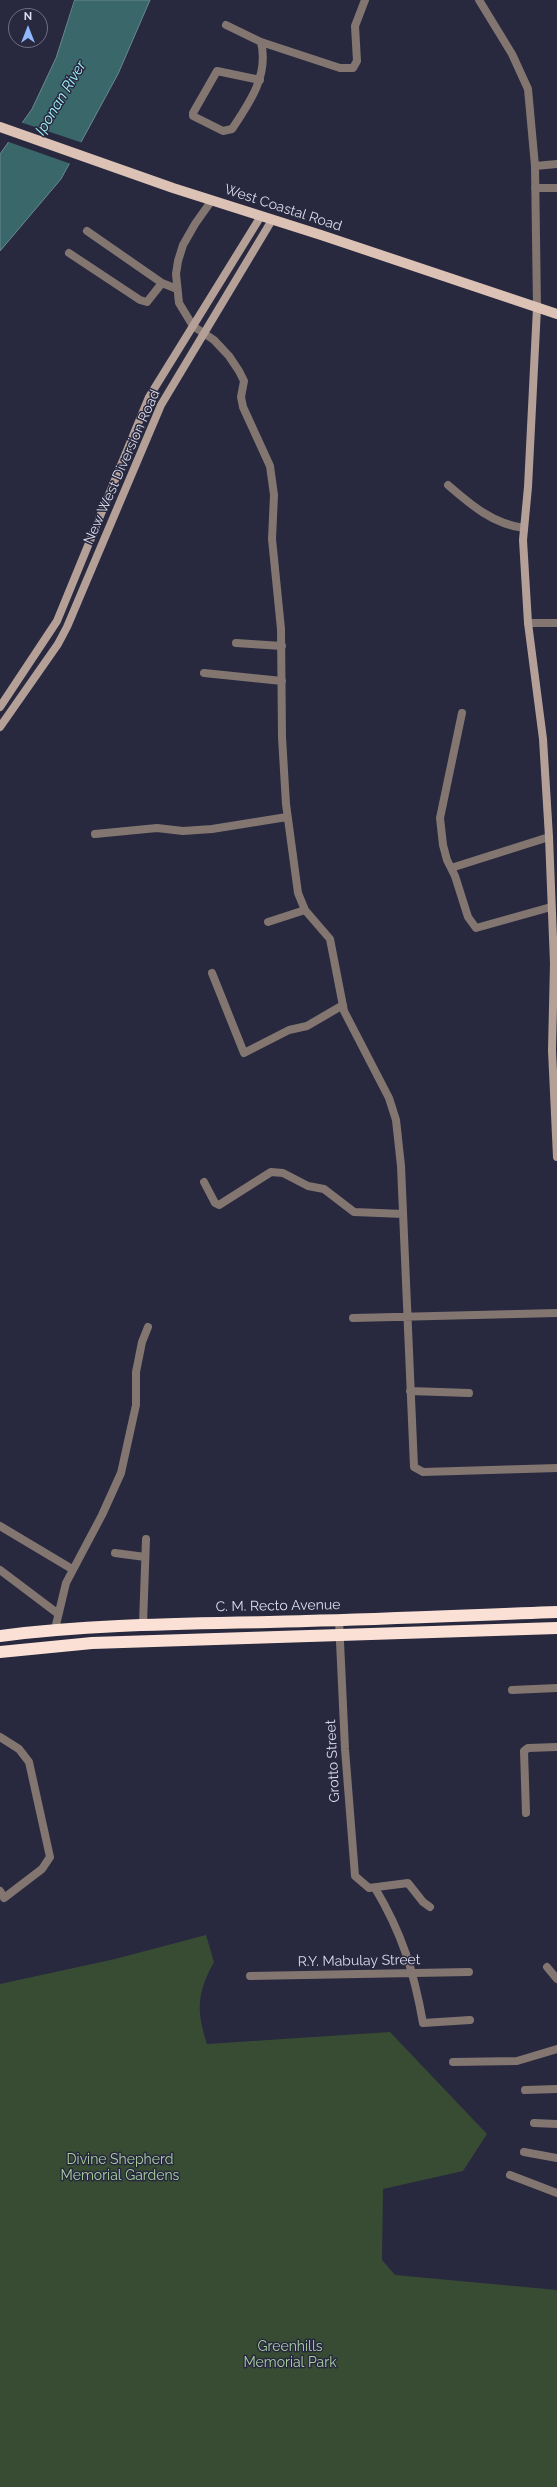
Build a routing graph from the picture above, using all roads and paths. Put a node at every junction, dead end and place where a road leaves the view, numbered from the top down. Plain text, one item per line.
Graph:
1 (365, 0) edge
2 (479, 0) edge
3 (226, 25) dead end
4 (261, 42) junction
5 (260, 80) junction
6 (2, 127) edge
7 (557, 164) edge
8 (535, 166) junction
9 (535, 188) junction
10 (557, 188) edge
11 (212, 200) junction
12 (261, 216) junction
13 (272, 220) junction
14 (87, 231) dead end
15 (69, 253) dead end
16 (162, 283) junction
17 (177, 289) junction
18 (538, 308) junction
19 (557, 314) edge
20 (193, 326) junction
21 (204, 333) junction
22 (448, 485) dead end
23 (524, 528) junction
24 (528, 623) junction
25 (557, 623) edge
26 (236, 643) dead end
27 (282, 646) junction
28 (204, 673) dead end
29 (282, 681) junction
30 (0, 707) edge
31 (462, 713) dead end
32 (0, 727) edge
33 (287, 817) junction
34 (95, 834) dead end
35 (549, 838) junction
36 (451, 868) junction
37 (551, 907) junction
38 (305, 910) junction
39 (268, 922) dead end
40 (554, 929) edge
41 (212, 974) dead end
42 (343, 1006) junction
43 (557, 1156) edge
44 (204, 1182) dead end
45 (403, 1214) junction
46 (557, 1313) edge
47 (409, 1316) junction
48 (353, 1318) dead end
49 (148, 1327) dead end
50 (410, 1391) junction
51 (469, 1393) dead end
52 (557, 1468) edge
53 (0, 1526) edge
54 (146, 1539) dead end
55 (115, 1553) dead end
56 (145, 1557) junction
57 (72, 1569) junction
58 (0, 1570) edge
59 (557, 1612) edge
60 (57, 1613) junction
61 (339, 1620) junction
62 (143, 1624) junction
63 (557, 1628) edge
64 (55, 1629) junction
65 (340, 1635) junction
66 (0, 1636) edge
67 (0, 1652) edge
68 (557, 1688) edge
69 (512, 1690) dead end
70 (0, 1737) edge
71 (557, 1747) edge
72 (526, 1813) dead end
73 (375, 1888) junction
74 (0, 1891) edge
75 (430, 1907) dead end
76 (547, 1967) dead end
77 (468, 1972) dead end
78 (413, 1973) junction
79 (250, 1976) dead end
80 (557, 1979) edge
81 (470, 2020) dead end
82 (557, 2049) edge
83 (453, 2062) dead end
84 (557, 2089) edge
85 (525, 2090) dead end
86 (534, 2123) dead end
87 (557, 2124) edge
88 (524, 2152) dead end
89 (557, 2158) edge
90 (510, 2175) dead end
91 (557, 2193) edge

1 - 4 street
2 - 8 street
3 - 4 street
4 - 5 street
5 - 5 street
6 - 11 main road, West Coastal Road
7 - 8 street
8 - 9 street
9 - 10 street
9 - 18 street
11 - 12 main road, West Coastal Road
11 - 17 street
12 - 13 main road, West Coastal Road
12 - 20 street, New West Diversion Road
13 - 18 main road, West Coastal Road
13 - 21 street, New West Diversion Road
14 - 16 street
15 - 16 street
16 - 17 street
17 - 20 street
18 - 19 main road, West Coastal Road
18 - 23 street
20 - 21 street
20 - 30 street, New West Diversion Road
21 - 27 street
21 - 32 street, New West Diversion Road
22 - 23 street
23 - 24 street
24 - 25 street
24 - 35 street
26 - 27 street
27 - 29 street
28 - 29 street
29 - 33 street
31 - 36 street
33 - 34 street
33 - 38 street
35 - 36 street
35 - 37 street
36 - 37 street
37 - 40 street
38 - 39 street
38 - 42 street
40 - 43 street
41 - 42 street
42 - 45 street
44 - 45 street
45 - 47 street
46 - 47 street
47 - 48 street
47 - 50 street
49 - 57 street
50 - 51 street
50 - 52 street
53 - 57 street
54 - 56 street
55 - 56 street
56 - 62 street
57 - 60 street
58 - 60 street
59 - 61 highway, C. M. Recto Avenue
60 - 64 street
61 - 62 highway, C. M. Recto Avenue
61 - 65 street, Grotto Street
62 - 64 highway, C. M. Recto Avenue
63 - 65 highway
64 - 66 highway, C. M. Recto Avenue
65 - 67 highway
65 - 73 street, Grotto Street
68 - 69 street
70 - 74 street
71 - 72 street
73 - 75 street
73 - 78 street
76 - 80 street
77 - 78 street, R.Y. Mabulay Street
78 - 79 street, R.Y. Mabulay Street
78 - 81 street
82 - 83 street
84 - 85 street
86 - 87 street
88 - 89 street
90 - 91 street

